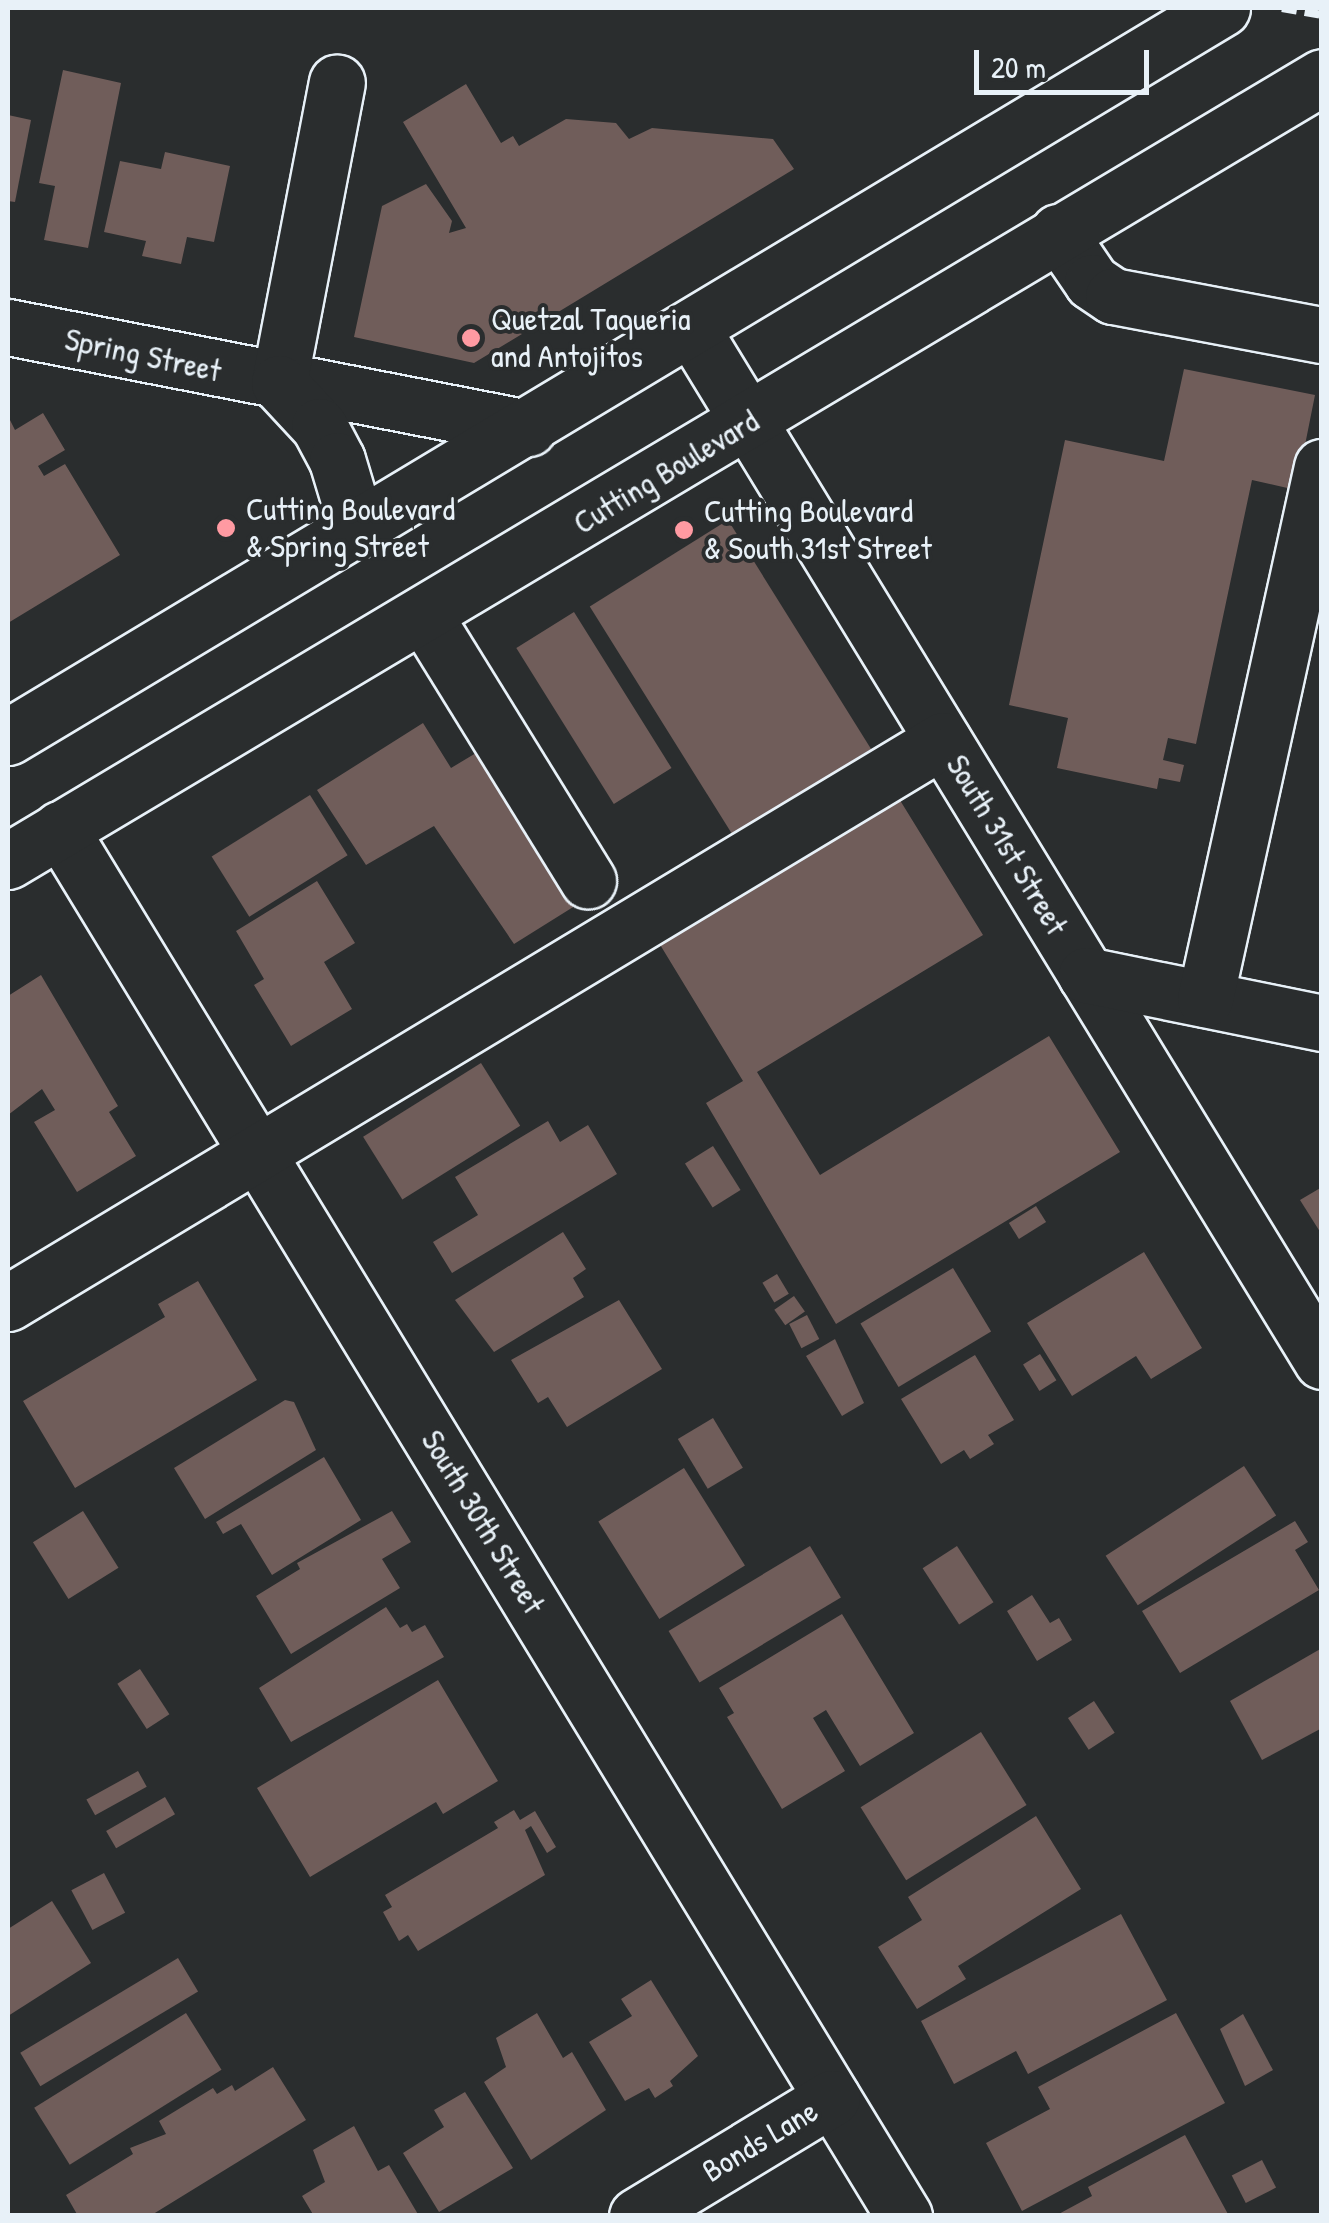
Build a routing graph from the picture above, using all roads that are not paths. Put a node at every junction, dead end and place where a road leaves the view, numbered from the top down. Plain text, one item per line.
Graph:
1 (1222, 8) edge
2 (1322, 77) edge
3 (337, 83) dead end
4 (1058, 232) junction
5 (8, 327) edge
6 (692, 329) junction
7 (1322, 335) edge
8 (279, 383) junction
9 (749, 424) junction
10 (528, 428) junction
11 (1322, 466) edge
12 (358, 530) junction
13 (424, 615) junction
14 (8, 737) edge
15 (943, 740) junction
16 (60, 829) junction
17 (8, 861) edge
18 (588, 881) dead end
19 (1086, 975) junction
20 (1205, 999) junction
21 (1322, 1023) edge
22 (260, 1152) junction
23 (8, 1302) edge
24 (1322, 1361) edge
25 (832, 2098) junction
26 (637, 2216) edge
27 (904, 2216) edge

1 - 6 street
2 - 4 street, Cutting Boulevard
3 - 8 street
4 - 7 street
4 - 9 street, Cutting Boulevard
5 - 8 street, Spring Street
6 - 9 street, South 31st Street
6 - 10 street
8 - 10 street, Spring Street
8 - 12 street
9 - 13 street, Cutting Boulevard
9 - 15 street, South 31st Street
10 - 12 street
11 - 20 street
12 - 14 street
13 - 16 street, Cutting Boulevard
13 - 18 street
15 - 19 street, South 31st Street
15 - 22 street
16 - 17 street, Cutting Boulevard
16 - 22 street, South 30th Street
19 - 20 street
19 - 24 street, South 31st Street
20 - 21 street
22 - 23 street
22 - 25 street, South 30th Street
25 - 26 street, Bonds Lane
25 - 27 street, South 30th Street

